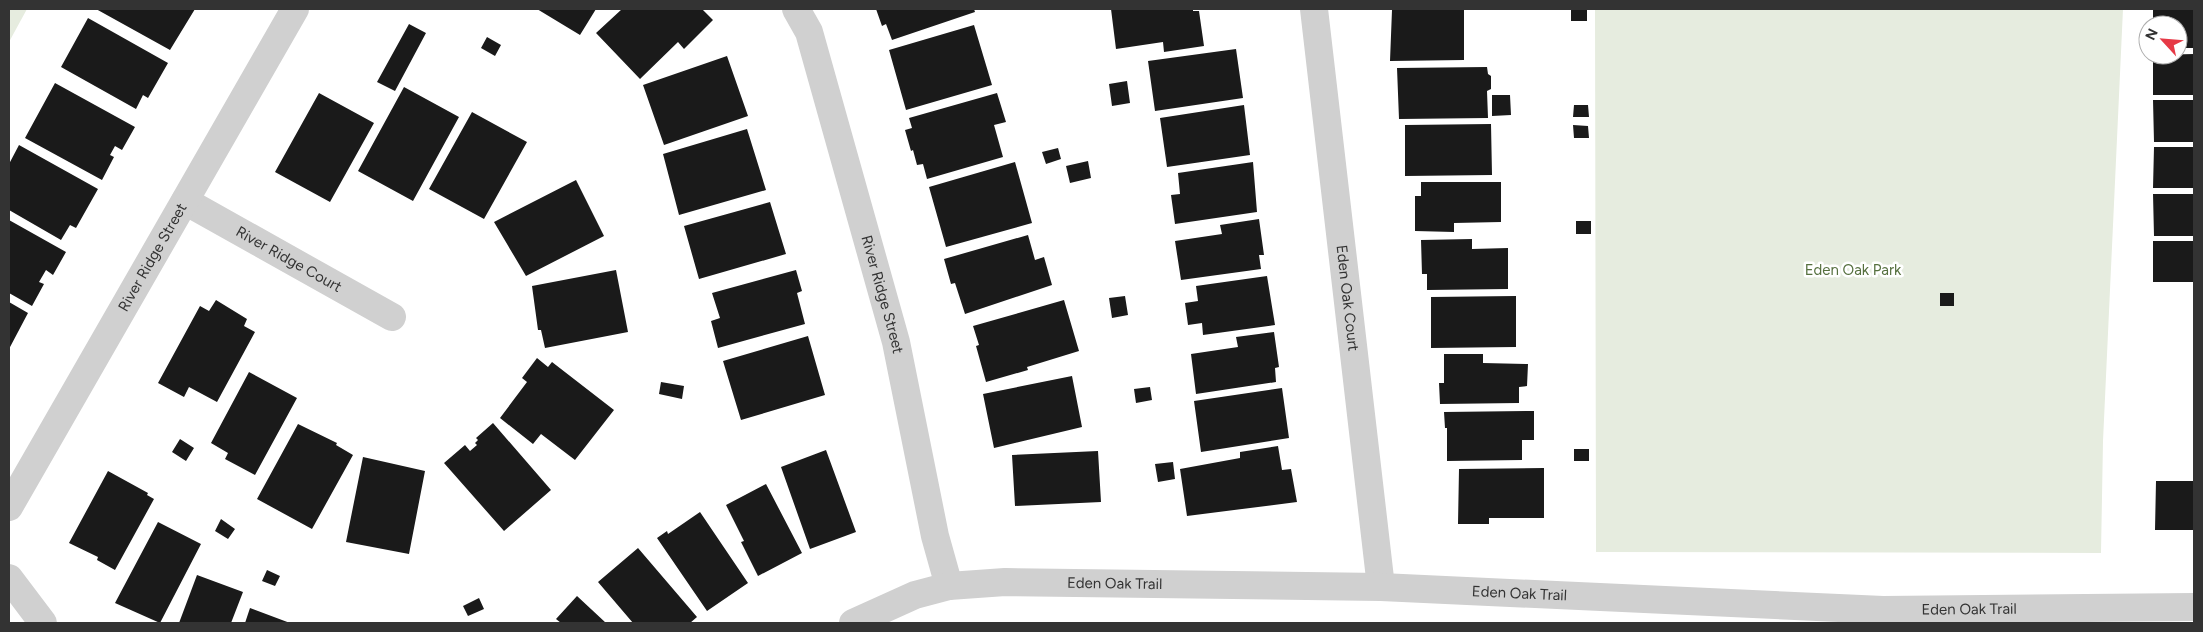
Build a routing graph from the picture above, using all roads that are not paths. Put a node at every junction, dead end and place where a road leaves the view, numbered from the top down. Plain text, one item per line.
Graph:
1 (295, 9) edge
2 (796, 9) edge
3 (1314, 9) edge
4 (184, 201) junction
5 (392, 317) dead end
6 (9, 507) edge
7 (9, 578) edge
8 (949, 586) junction
9 (1381, 587) junction
10 (2194, 607) edge
11 (1883, 617) edge
12 (43, 623) edge
13 (853, 623) edge

1 - 4 street, River Ridge Street
2 - 8 street, River Ridge Street
3 - 9 street, Eden Oak Court
4 - 5 street, River Ridge Court
4 - 6 street, River Ridge Street
7 - 12 street
8 - 9 street, Eden Oak Trail
8 - 13 street, Eden Oak Trail
9 - 11 street, Eden Oak Trail
10 - 11 street, Eden Oak Trail

